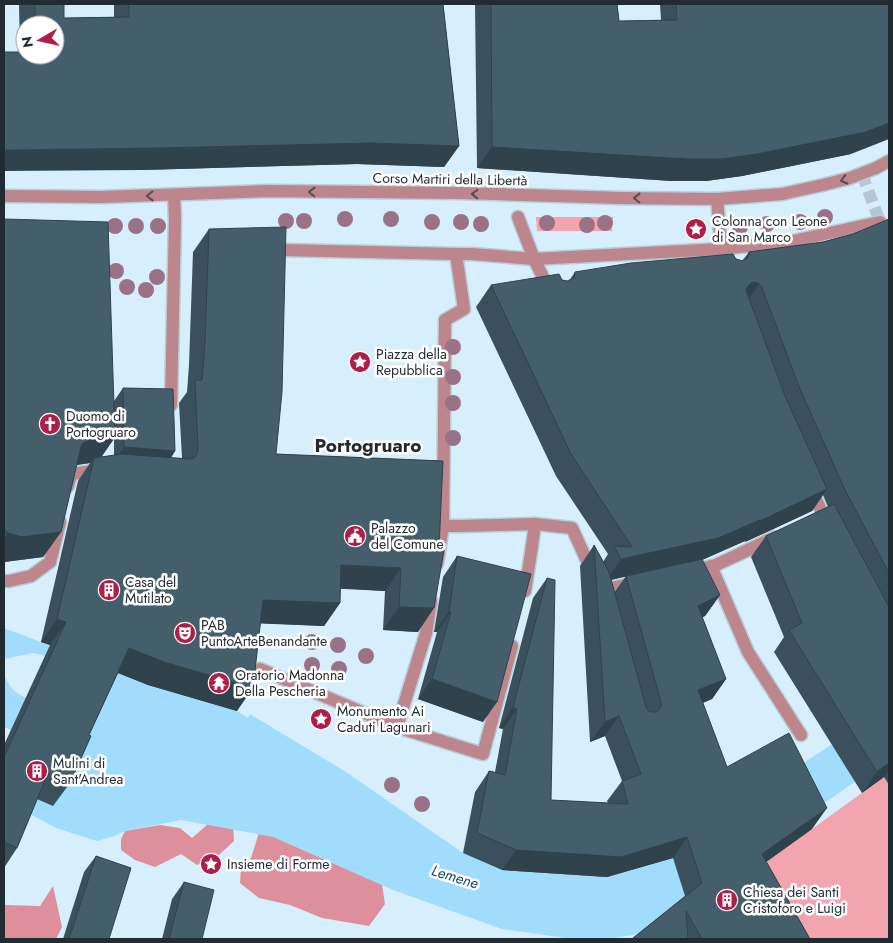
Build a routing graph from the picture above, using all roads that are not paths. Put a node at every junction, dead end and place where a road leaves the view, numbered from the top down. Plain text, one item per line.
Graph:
1 (889, 161) edge
2 (174, 195) junction
3 (4, 196) edge
4 (717, 199) junction
5 (518, 217) dead end
6 (880, 222) edge
7 (720, 249) junction
8 (283, 250) edge
9 (456, 254) junction
10 (534, 258) junction
11 (724, 265) edge
12 (552, 295) edge
13 (171, 421) edge
14 (109, 466) edge
15 (808, 482) edge
16 (535, 524) junction
17 (444, 526) junction
18 (784, 532) edge
19 (832, 532) edge
20 (711, 566) junction
21 (693, 570) edge
22 (436, 574) edge
23 (647, 580) edge
24 (4, 581) edge
25 (432, 594) edge
26 (522, 604) edge
27 (515, 632) edge
28 (260, 669) edge
29 (396, 726) junction
30 (801, 735) dead end

1 -> 4 street, Corso Martiri della Libertà
2 -> 3 street, Corso Martiri della Libertà
4 -> 2 street, Corso Martiri della Libertà
2 - 13 street
4 - 7 street
5 - 10 street
6 - 7 street
7 - 10 street
7 - 11 street
8 - 9 street
9 - 10 street
9 - 17 street
10 - 12 street
14 - 24 street
15 - 19 street
16 - 17 street
16 - 23 street
16 - 26 street
17 - 22 street
18 - 20 street
20 - 21 street
20 - 30 street
25 - 29 street
27 - 29 street
28 - 29 street

